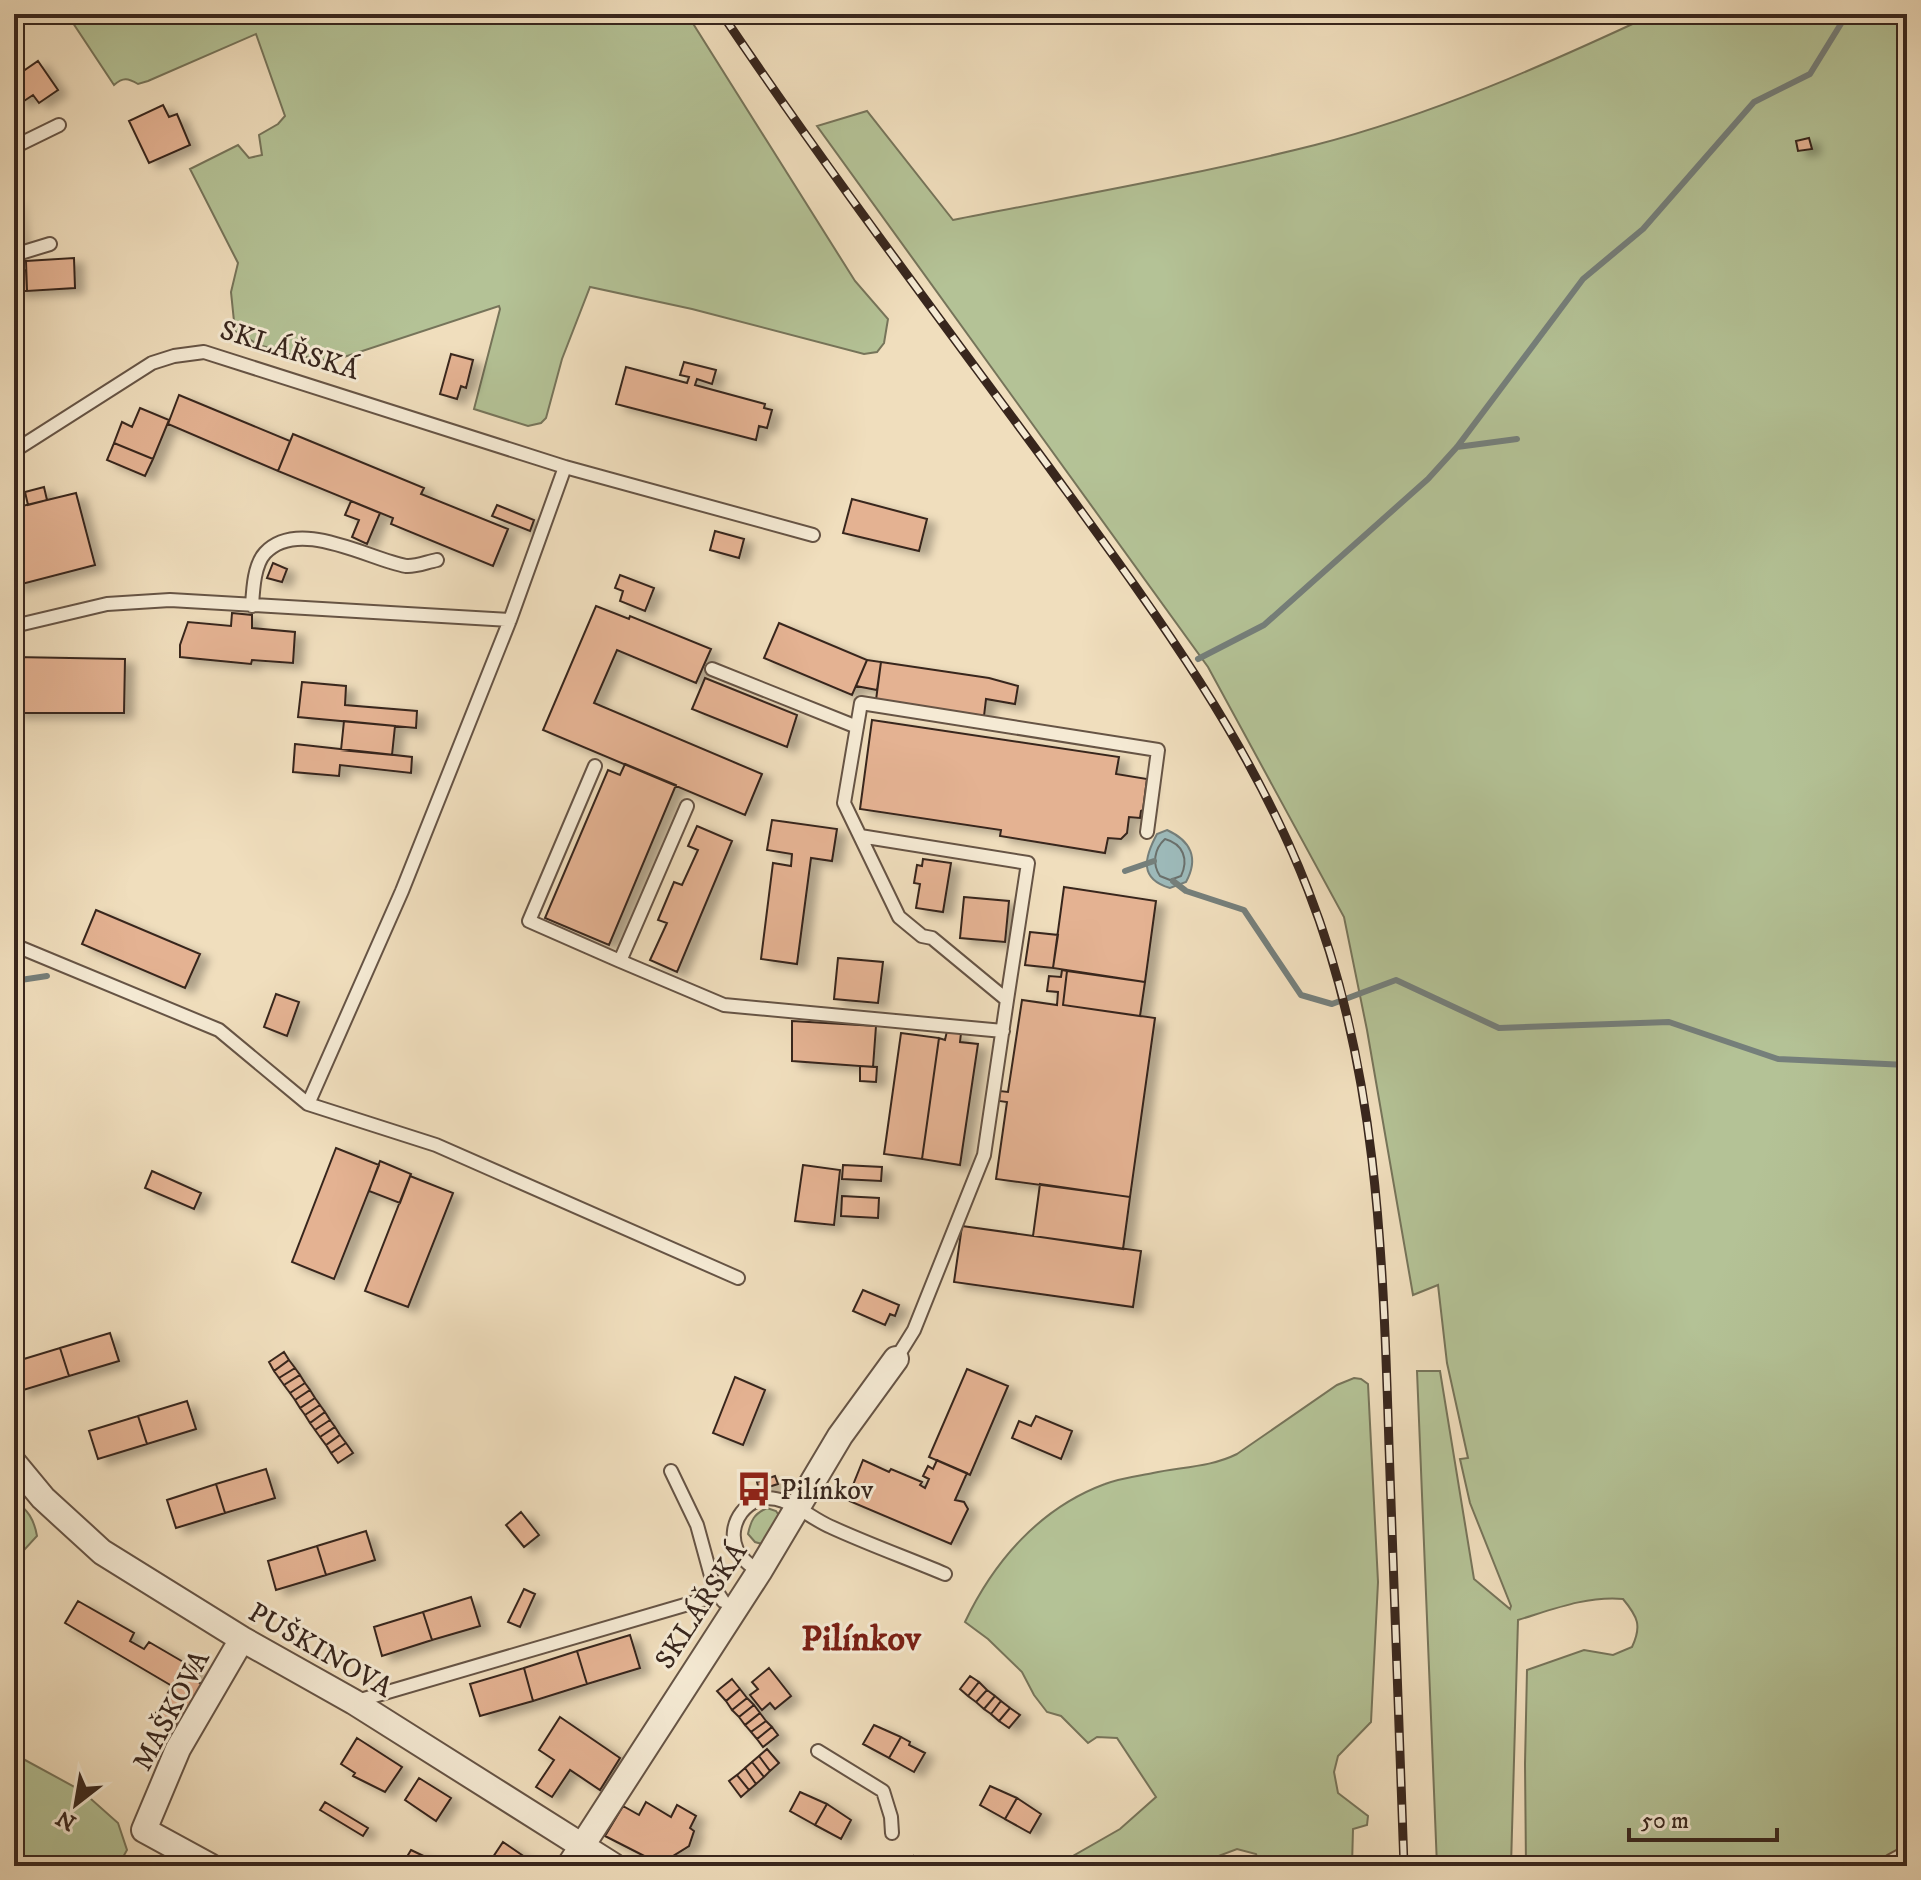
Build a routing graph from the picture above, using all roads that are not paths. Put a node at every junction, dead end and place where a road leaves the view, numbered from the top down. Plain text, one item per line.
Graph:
1 (59, 125) dead end
2 (14, 147) edge
3 (50, 244) dead end
4 (14, 255) edge
5 (14, 451) edge
6 (565, 467) junction
7 (813, 535) dead end
8 (437, 560) dead end
9 (252, 606) junction
10 (510, 620) junction
11 (14, 626) edge
12 (712, 669) dead end
13 (857, 727) junction
14 (595, 766) dead end
15 (687, 806) dead end
16 (1147, 832) dead end
17 (860, 836) junction
18 (14, 945) edge
19 (620, 961) junction
20 (1007, 1000) junction
21 (1003, 1031) junction
22 (308, 1104) junction
23 (738, 1278) dead end
24 (896, 1359) joint
25 (14, 1463) edge
26 (671, 1471) dead end
27 (796, 1507) junction
28 (759, 1572) junction
29 (945, 1574) dead end
30 (725, 1604) junction
31 (242, 1639) junction
32 (354, 1702) junction
33 (818, 1751) dead end
34 (892, 1833) dead end
35 (581, 1844) junction
36 (1907, 1859) edge
37 (210, 1866) edge
38 (569, 1866) edge
39 (614, 1866) edge
40 (1894, 1866) edge

1 - 2 lane
3 - 4 lane
5 - 6 lane, SKLÁŘSKÁ
6 - 7 lane, SKLÁŘSKÁ
6 - 10 lane
8 - 9 lane
9 - 10 lane
9 - 11 lane
10 - 22 lane
12 - 13 lane
13 - 16 lane
13 - 17 lane
14 - 19 lane
15 - 19 lane
17 - 20 lane
17 - 20 lane
18 - 22 lane
19 - 21 lane
20 - 21 lane
21 - 24 lane
22 - 23 lane
24 - 27 street, SKLÁŘSKÁ
25 - 31 street, PUŠKINOVA
26 - 30 lane
27 - 28 street, SKLÁŘSKÁ
27 - 28 lane
27 - 29 lane
28 - 30 street, SKLÁŘSKÁ
30 - 32 lane
30 - 35 street, SKLÁŘSKÁ
31 - 32 street, PUŠKINOVA
31 - 37 street, MAŠKOVA
32 - 35 street, PUŠKINOVA
33 - 34 lane
35 - 38 street
35 - 39 street, PUŠKINOVA
36 - 40 street

